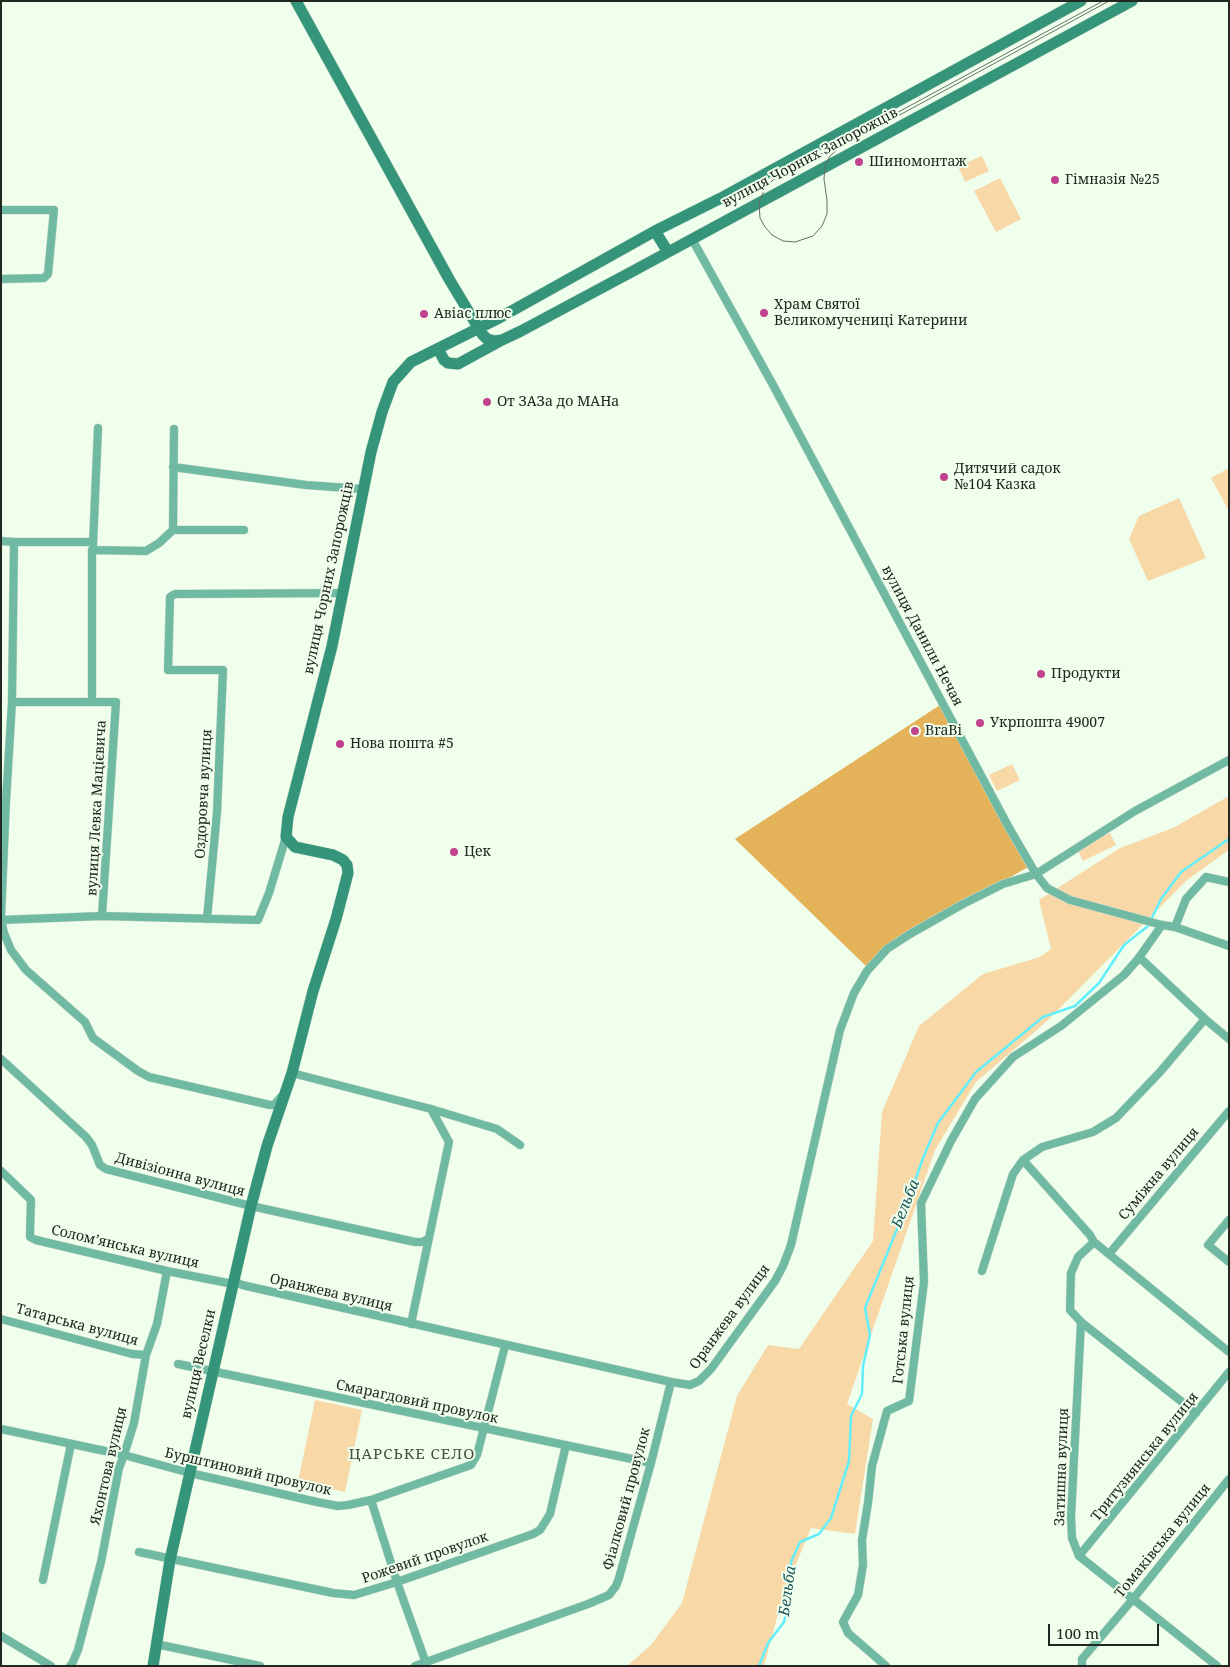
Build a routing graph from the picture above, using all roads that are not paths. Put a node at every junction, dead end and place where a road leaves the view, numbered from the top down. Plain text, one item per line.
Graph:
1 (296, 1) edge
2 (1081, 1) edge
3 (1132, 1) edge
4 (1, 210) edge
5 (655, 231) junction
6 (692, 239) junction
7 (668, 252) junction
8 (1, 280) edge
9 (478, 327) junction
10 (502, 340) junction
11 (438, 349) junction
12 (98, 428) dead end
13 (174, 429) dead end
14 (173, 467) junction
15 (362, 489) junction
16 (173, 530) junction
17 (244, 530) dead end
18 (1, 541) edge
19 (14, 542) junction
20 (93, 546) junction
21 (343, 593) junction
22 (12, 702) junction
23 (92, 702) junction
24 (1229, 760) edge
25 (286, 837) junction
26 (1036, 874) junction
27 (1229, 882) edge
28 (102, 916) junction
29 (1, 919) edge
30 (206, 919) junction
31 (1159, 924) junction
32 (1175, 927) junction
33 (1229, 946) edge
34 (1139, 957) junction
35 (1205, 1019) junction
36 (1229, 1039) edge
37 (1, 1059) edge
38 (292, 1073) junction
39 (286, 1091) junction
40 (430, 1110) junction
41 (1228, 1112) edge
42 (520, 1145) dead end
43 (1023, 1160) junction
44 (1, 1171) edge
45 (251, 1206) junction
46 (1229, 1220) edge
47 (428, 1239) junction
48 (1094, 1242) junction
49 (1109, 1254) junction
50 (1229, 1262) edge
51 (167, 1271) junction
52 (982, 1271) dead end
53 (233, 1282) junction
54 (1, 1319) edge
55 (1081, 1322) junction
56 (412, 1324) junction
57 (504, 1346) junction
58 (1229, 1352) edge
59 (146, 1355) junction
60 (178, 1364) dead end
61 (212, 1372) junction
62 (1229, 1372) edge
63 (671, 1382) junction
64 (1196, 1413) junction
65 (1, 1429) edge
66 (483, 1429) junction
67 (71, 1444) junction
68 (566, 1445) junction
69 (124, 1456) junction
70 (651, 1463) junction
71 (190, 1473) junction
72 (1229, 1479) edge
73 (371, 1500) junction
74 (139, 1552) dead end
75 (1079, 1556) junction
76 (170, 1560) junction
77 (43, 1580) dead end
78 (397, 1582) junction
79 (1133, 1599) junction
80 (1, 1636) edge
81 (156, 1644) junction
82 (427, 1664) edge
83 (51, 1666) edge
84 (70, 1666) edge
85 (153, 1666) edge
86 (260, 1666) edge
87 (415, 1666) edge
88 (886, 1666) edge
89 (1082, 1666) edge
90 (1217, 1666) edge

1 - 9 main road
2 - 5 main road, вулиця Чорних Запорожців
3 - 6 main road, вулиця Чорних Запорожців
4 - 8 street
5 - 7 main road
5 - 9 main road, вулиця Чорних Запорожців
6 - 7 main road, вулиця Чорних Запорожців
6 - 26 street, вулиця Данили Нечая
7 - 10 main road, вулиця Чорних Запорожців
9 - 10 main road
9 - 11 main road, вулиця Чорних Запорожців
10 - 11 main road, вулиця Чорних Запорожців
11 - 15 main road, вулиця Чорних Запорожців
12 - 20 street, вулиця Левка Мацієвича
13 - 14 street
14 - 15 street
14 - 16 street
15 - 21 main road, вулиця Чорних Запорожців
16 - 17 street
16 - 20 street
18 - 19 street
19 - 20 street
19 - 22 street
20 - 23 street, вулиця Левка Мацієвича
21 - 25 main road, вулиця Чорних Запорожців
21 - 30 street, Оздоровча вулиця
22 - 23 street
22 - 29 street
23 - 28 street, вулиця Левка Мацієвича
24 - 26 street
25 - 30 street, вулиця Чорних Запорожців
25 - 38 main road
26 - 31 street, вулиця Данили Нечая
26 - 63 street, Оранжева вулиця
27 - 32 street
28 - 29 street
28 - 30 street
29 - 39 street
31 - 32 street, вулиця Данили Нечая
31 - 34 street, Готська вулиця
32 - 33 street, вулиця Данили Нечая
34 - 35 street
34 - 88 street, Готська вулиця
35 - 36 street
35 - 43 street
37 - 45 street, Дивізіонна вулиця
38 - 39 main road, вулиця Веселки
38 - 40 street
39 - 45 main road, вулиця Веселки
40 - 42 street
40 - 47 street
41 - 49 street, Суміжна вулиця
43 - 48 street
43 - 52 street
44 - 51 street, Соломʼянська вулиця
45 - 47 street, Дивізіонна вулиця
45 - 53 main road, вулиця Веселки
46 - 50 street
47 - 56 street
48 - 49 street
48 - 55 street
49 - 58 street
51 - 53 street, Соломʼянська вулиця
51 - 59 street, Яхонтова вулиця
53 - 56 street, Оранжева вулиця
53 - 61 main road, вулиця Веселки
54 - 59 street, Татарська вулиця
55 - 64 street
55 - 75 street, Затишна вулиця
56 - 57 street, Оранжева вулиця
57 - 63 street, Оранжева вулиця
57 - 66 street, Бурштиновий провулок
59 - 69 street, Яхонтова вулиця
60 - 61 street, Смарагдовий провулок
61 - 66 street, Смарагдовий провулок
61 - 71 main road, вулиця Веселки
62 - 64 street, Тритузнянська вулиця
63 - 70 street, Фіалковий провулок
64 - 75 street, Тритузнянська вулиця
65 - 67 street, Бурштиновий провулок
66 - 68 street, Смарагдовий провулок
66 - 73 street, Бурштиновий провулок
67 - 69 street, Бурштиновий провулок
67 - 77 street
68 - 70 street, Смарагдовий провулок
68 - 78 street, Рожевий провулок
69 - 71 street, Бурштиновий провулок
69 - 84 street, Яхонтова вулиця
70 - 82 street, Фіалковий провулок
71 - 73 street, Бурштиновий провулок
71 - 76 main road, вулиця Веселки
72 - 79 street, Томаківська вулиця
73 - 78 street
74 - 76 street, Рожевий провулок
75 - 79 street
76 - 78 street, Рожевий провулок
76 - 81 main road, вулиця Веселки
78 - 82 street
79 - 89 street, Томаківська вулиця
79 - 90 street
80 - 83 street
81 - 85 main road, вулиця Веселки
81 - 86 street
82 - 87 street, Фіалковий провулок

